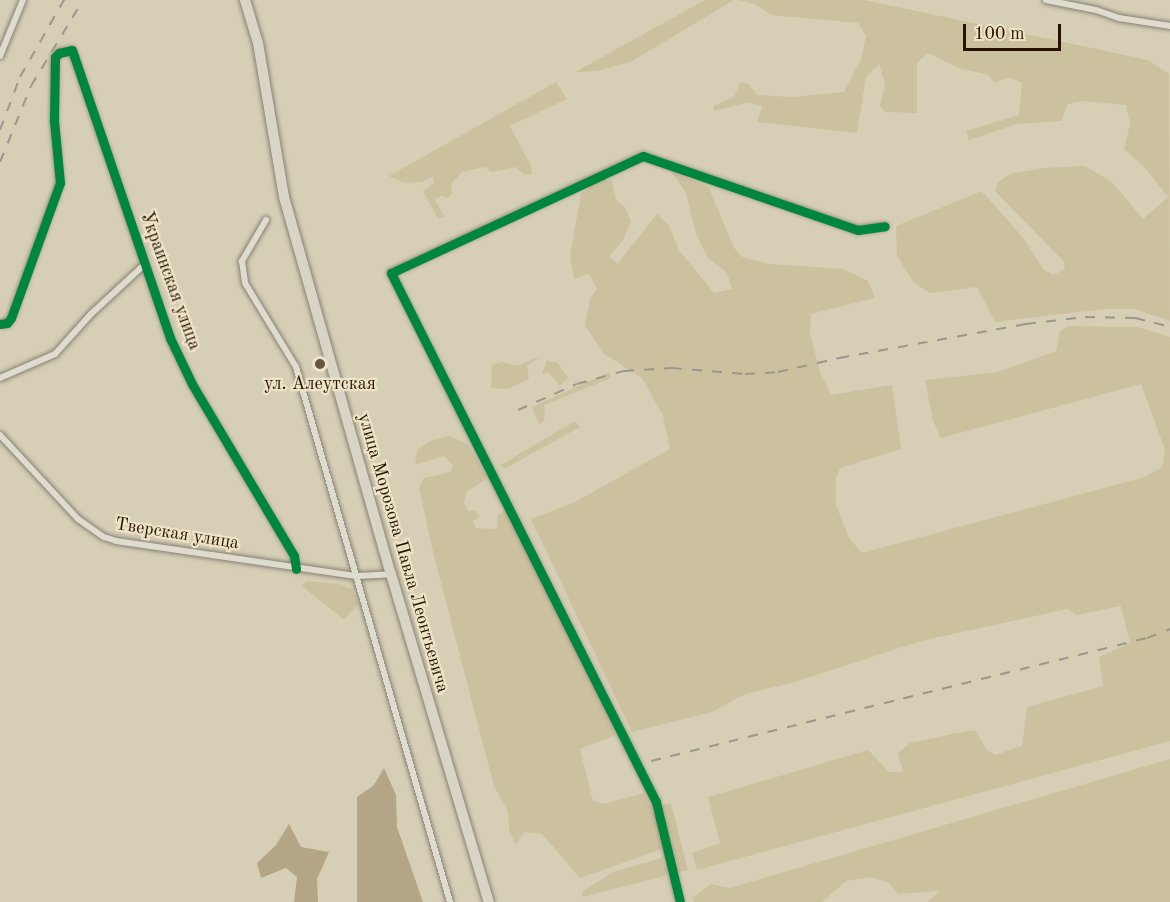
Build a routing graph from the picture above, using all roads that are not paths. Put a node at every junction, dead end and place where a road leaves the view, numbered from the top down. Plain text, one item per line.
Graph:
1 (23, 0) edge
2 (245, 0) edge
3 (1046, 0) edge
4 (1170, 26) edge
5 (0, 56) edge
6 (266, 220) dead end
7 (885, 226) dead end
8 (145, 264) junction
9 (0, 324) edge
10 (0, 378) edge
11 (0, 435) edge
12 (296, 569) junction
13 (391, 574) junction
14 (357, 576) junction
15 (450, 902) edge
16 (489, 902) edge
17 (680, 902) edge

1 - 5 street
2 - 13 main road, улица Морозова Павла Леонтьевича
3 - 4 street
6 - 14 street
7 - 17 street
8 - 9 street, Украинская улица
8 - 10 street
8 - 12 street, Украинская улица
11 - 12 street, Тверская улица
12 - 14 street, Тверская улица
13 - 14 street, Тверская улица
13 - 16 main road, улица Морозова Павла Леонтьевича
14 - 15 street

